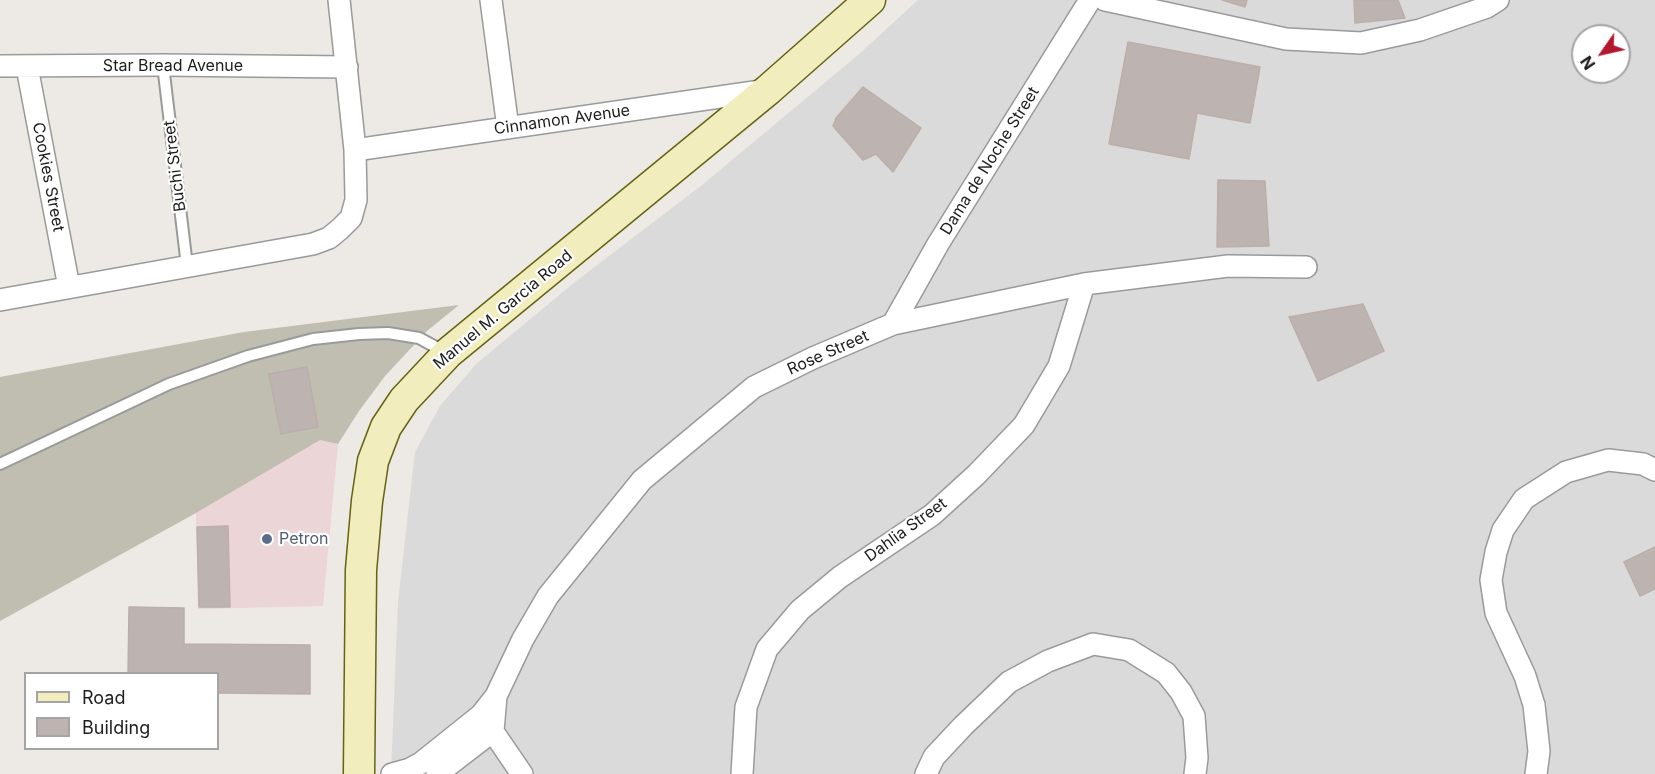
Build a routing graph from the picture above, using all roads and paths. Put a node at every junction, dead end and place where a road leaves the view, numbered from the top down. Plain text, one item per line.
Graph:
1 (339, 0) edge
2 (491, 0) edge
3 (870, 0) edge
4 (1090, 0) edge
5 (1105, 0) edge
6 (1498, 0) edge
7 (163, 65) junction
8 (0, 66) edge
9 (27, 67) junction
10 (347, 67) junction
11 (768, 90) junction
12 (508, 128) junction
13 (355, 150) junction
14 (187, 266) junction
15 (1306, 267) dead end
16 (1084, 284) junction
17 (69, 287) junction
18 (0, 300) edge
19 (893, 324) junction
20 (448, 353) junction
21 (0, 464) edge
22 (1655, 470) edge
23 (487, 723) junction
24 (359, 774) edge
25 (392, 774) edge
26 (437, 774) edge
27 (522, 774) edge
28 (742, 774) edge
29 (926, 774) edge
30 (1195, 774) edge
31 (1536, 774) edge

1 - 10 street
2 - 12 street
3 - 11 main road, Manuel M. Garcia Road
4 - 19 street, Dama de Noche Street
5 - 6 street
7 - 9 street, Star Bread Avenue
7 - 10 street, Star Bread Avenue
7 - 14 lane, Buchi Street
8 - 9 street, Star Bread Avenue
9 - 17 street, Cookies Street
10 - 13 street
11 - 12 street, Cinnamon Avenue
11 - 20 main road, Manuel M. Garcia Road
12 - 13 street, Cinnamon Avenue
13 - 14 street
14 - 17 street
15 - 16 street, Rose Street
16 - 19 street, Rose Street
16 - 28 street, Dahlia Street
17 - 18 street
19 - 23 street, Rose Street
20 - 21 lane
20 - 24 main road, Manuel M. Garcia Road
22 - 31 street
23 - 25 street, Rose Street
23 - 26 street, Rose Street
23 - 27 street
29 - 30 street

